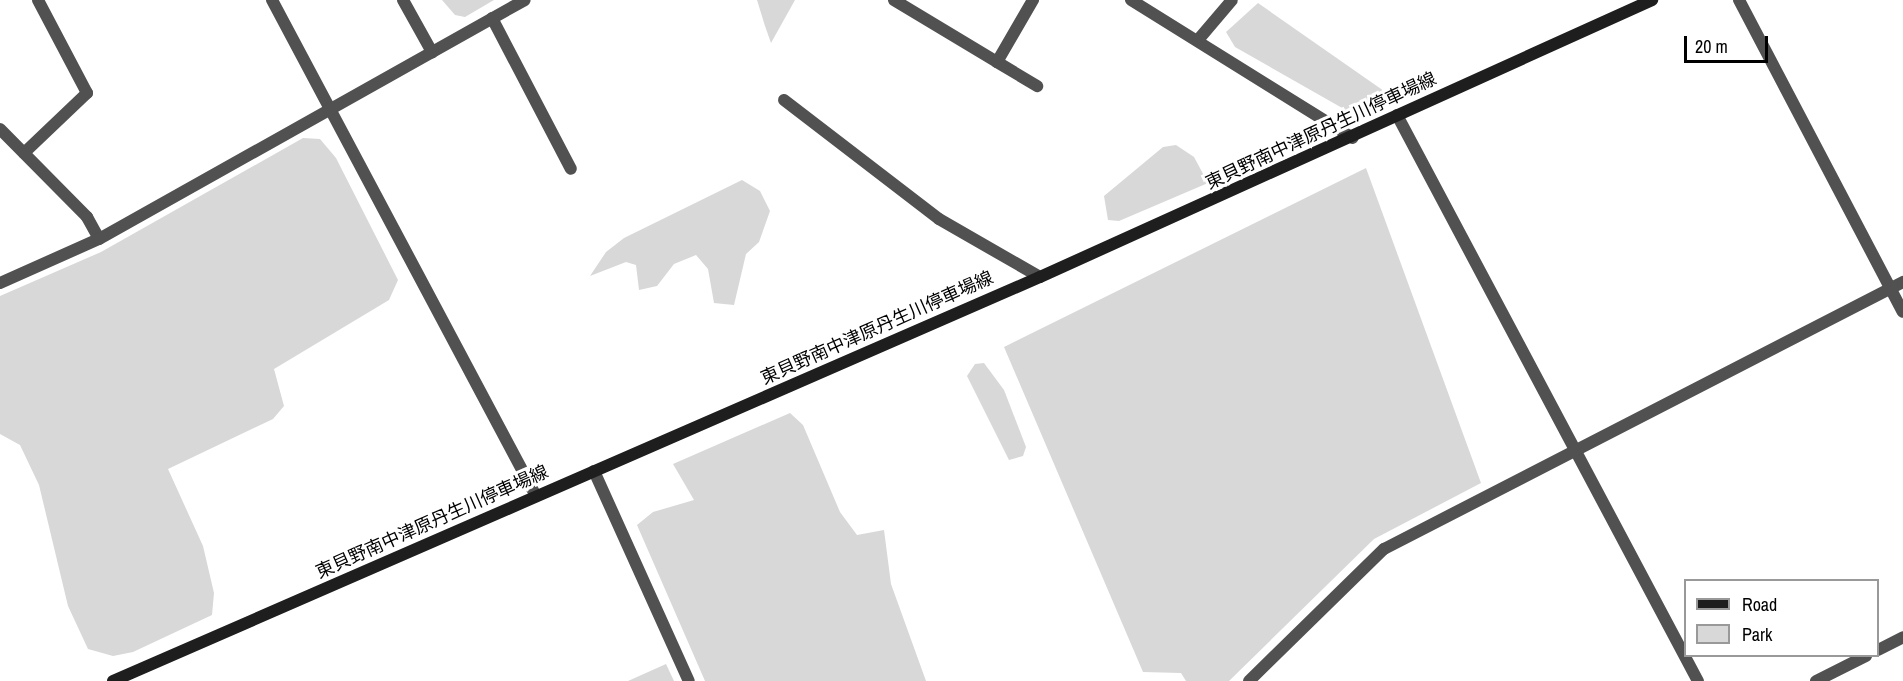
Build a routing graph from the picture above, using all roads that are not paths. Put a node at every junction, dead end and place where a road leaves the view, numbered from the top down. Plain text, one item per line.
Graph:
1 (38, 0) edge
2 (272, 0) edge
3 (404, 0) edge
4 (525, 0) edge
5 (894, 0) edge
6 (1033, 0) edge
7 (1131, 0) edge
8 (1232, 0) edge
9 (1652, 0) edge
10 (1739, 0) edge
11 (1151, 6) edge
12 (492, 18) junction
13 (1198, 40) junction
14 (432, 52) junction
15 (997, 62) junction
16 (1037, 87) dead end
17 (784, 100) dead end
18 (332, 106) junction
19 (1397, 115) junction
20 (0, 129) edge
21 (1353, 138) junction
22 (24, 153) junction
23 (571, 169) dead end
24 (99, 239) junction
25 (1040, 277) junction
26 (3, 278) edge
27 (1903, 282) edge
28 (1891, 288) junction
29 (1903, 312) edge
30 (1577, 446) junction
31 (594, 471) junction
32 (536, 496) junction
33 (1903, 637) edge
34 (1879, 649) edge
35 (1684, 654) edge
36 (1686, 657) edge
37 (1864, 657) edge
38 (113, 681) edge
39 (689, 681) edge
40 (1249, 681) edge
41 (1698, 681) edge
42 (1816, 681) edge

1 - 22 street
2 - 18 street
3 - 14 street
4 - 12 street
5 - 15 street
6 - 15 street
7 - 11 street
8 - 13 street
9 - 19 main road, 東貝野南中津原丹生川停車場線
10 - 28 street
11 - 13 street
12 - 14 street
12 - 23 street
13 - 21 street
14 - 18 street
15 - 16 street
17 - 25 street
18 - 24 street
18 - 32 street
19 - 21 main road, 東貝野南中津原丹生川停車場線
19 - 30 street
20 - 22 street
21 - 25 main road, 東貝野南中津原丹生川停車場線
22 - 24 street
24 - 26 street
25 - 31 main road, 東貝野南中津原丹生川停車場線
27 - 28 street
28 - 29 street
28 - 30 street
30 - 35 street
30 - 40 street
31 - 32 main road, 東貝野南中津原丹生川停車場線
31 - 39 street
32 - 38 main road, 東貝野南中津原丹生川停車場線
33 - 34 street
36 - 41 street
37 - 42 street

